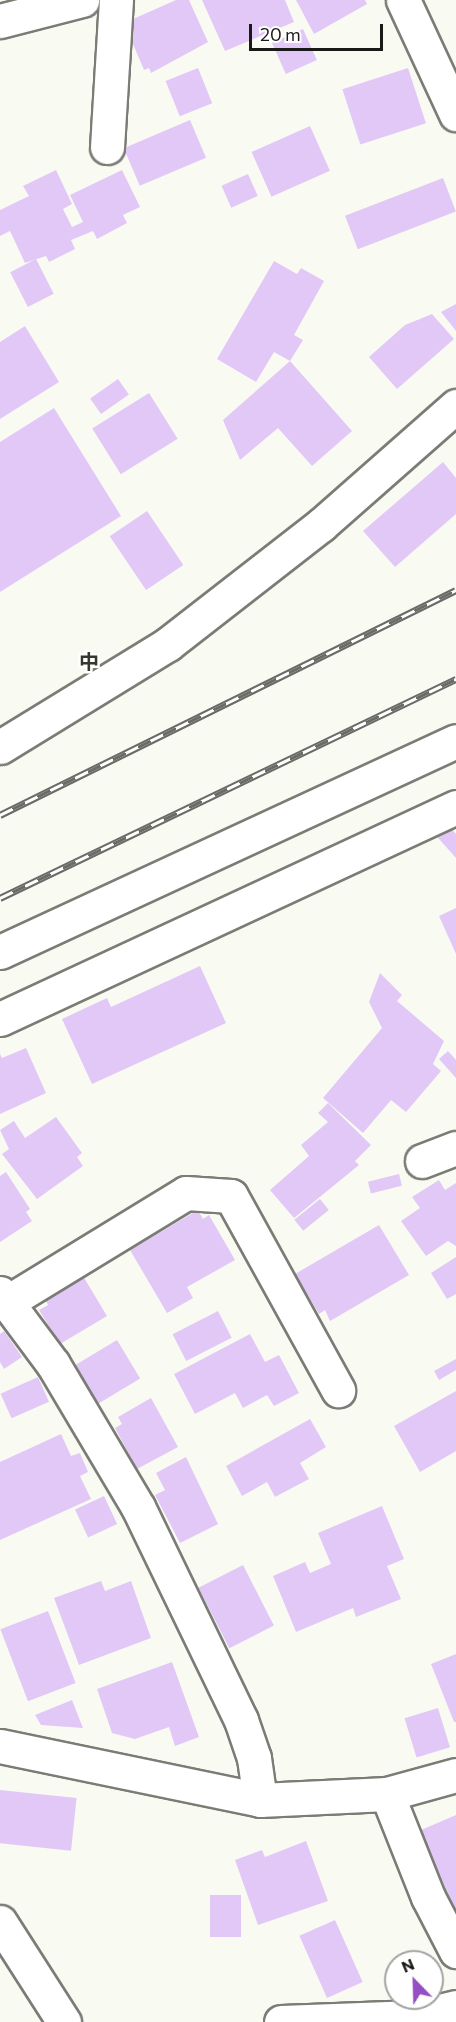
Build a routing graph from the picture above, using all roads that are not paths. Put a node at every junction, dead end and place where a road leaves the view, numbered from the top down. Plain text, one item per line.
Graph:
1 (82, 0) edge
2 (116, 0) edge
3 (403, 0) edge
4 (0, 21) edge
5 (456, 114) edge
6 (107, 147) dead end
7 (456, 406) edge
8 (456, 741) edge
9 (0, 747) edge
10 (456, 807) edge
11 (0, 952) edge
12 (0, 1019) edge
13 (456, 1148) edge
14 (422, 1161) dead end
15 (4, 1297) edge
16 (338, 1390) dead end
17 (0, 1746) edge
18 (456, 1775) edge
19 (387, 1794) junction
20 (260, 1800) junction
21 (0, 1922) edge
22 (456, 1951) edge
23 (456, 2007) edge
24 (64, 2022) edge
25 (281, 2022) edge

1 - 4 street
2 - 6 street
3 - 5 street
7 - 9 street
8 - 11 street
10 - 12 street
13 - 14 street
15 - 16 street
15 - 20 street
17 - 20 street
18 - 19 street
19 - 20 street
19 - 22 street
21 - 24 street
23 - 25 street

